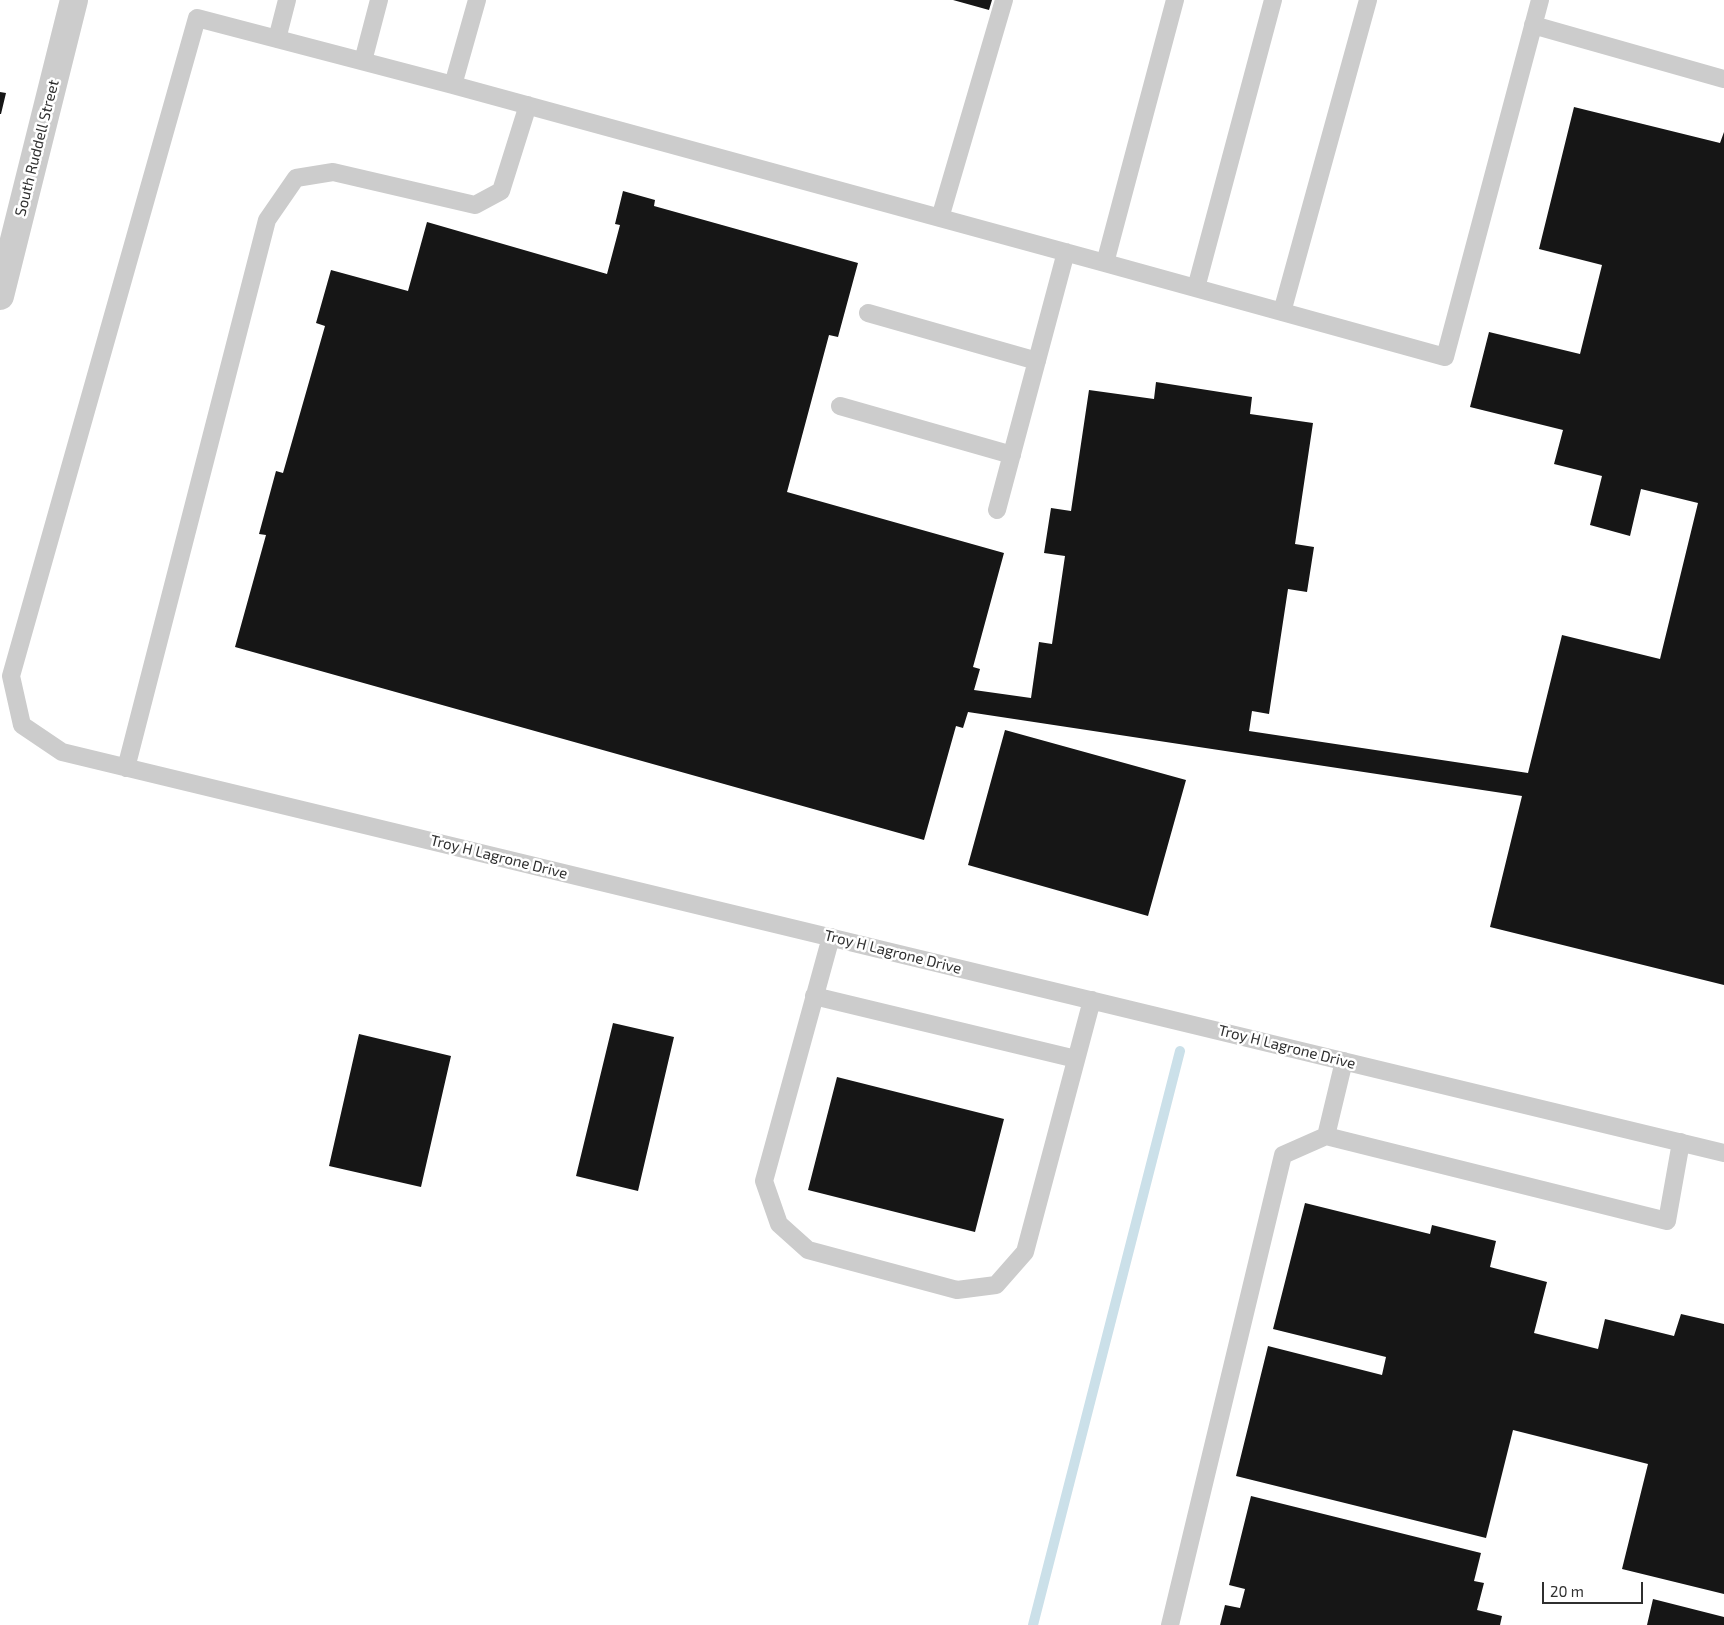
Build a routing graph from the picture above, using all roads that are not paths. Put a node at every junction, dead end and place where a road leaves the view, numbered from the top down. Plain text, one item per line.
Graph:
1 (74, 0) edge
2 (287, 0) edge
3 (379, 0) edge
4 (477, 0) edge
5 (1004, 0) edge
6 (1175, 0) edge
7 (1273, 0) edge
8 (1368, 0) edge
9 (1540, 0) edge
10 (1533, 26) junction
11 (277, 39) junction
12 (363, 61) junction
13 (1724, 79) edge
14 (453, 85) junction
15 (528, 105) junction
16 (940, 218) junction
17 (1066, 252) junction
18 (1105, 263) junction
19 (1196, 288) junction
20 (0, 296) edge
21 (1282, 312) junction
22 (868, 313) dead end
23 (1036, 361) junction
24 (840, 406) dead end
25 (1012, 455) junction
26 (997, 510) dead end
27 (126, 768) junction
28 (830, 937) junction
29 (814, 996) junction
30 (1092, 1000) junction
31 (1076, 1059) junction
32 (1344, 1061) junction
33 (1326, 1136) junction
34 (1681, 1142) junction
35 (1724, 1153) edge
36 (1170, 1625) edge

1 - 20 street, South Ruddell Street
2 - 11 lane
3 - 12 lane
4 - 14 lane
5 - 16 lane
6 - 18 lane
7 - 19 lane
8 - 21 lane
9 - 10 lane
10 - 13 lane
10 - 21 lane
11 - 12 lane
11 - 27 lane, Troy H Lagrone Drive
12 - 14 lane
14 - 15 lane
15 - 16 lane
15 - 27 lane
16 - 17 lane
17 - 18 lane
17 - 23 lane
18 - 19 lane
19 - 21 lane
22 - 23 lane
23 - 25 lane
24 - 25 lane
25 - 26 lane
27 - 28 lane, Troy H Lagrone Drive
28 - 29 lane
28 - 30 lane, Troy H Lagrone Drive
29 - 31 lane
29 - 31 lane
30 - 31 lane
30 - 32 lane, Troy H Lagrone Drive
32 - 33 lane
32 - 34 lane, Troy H Lagrone Drive
33 - 34 lane
33 - 36 lane
34 - 35 lane, Troy H Lagrone Drive

